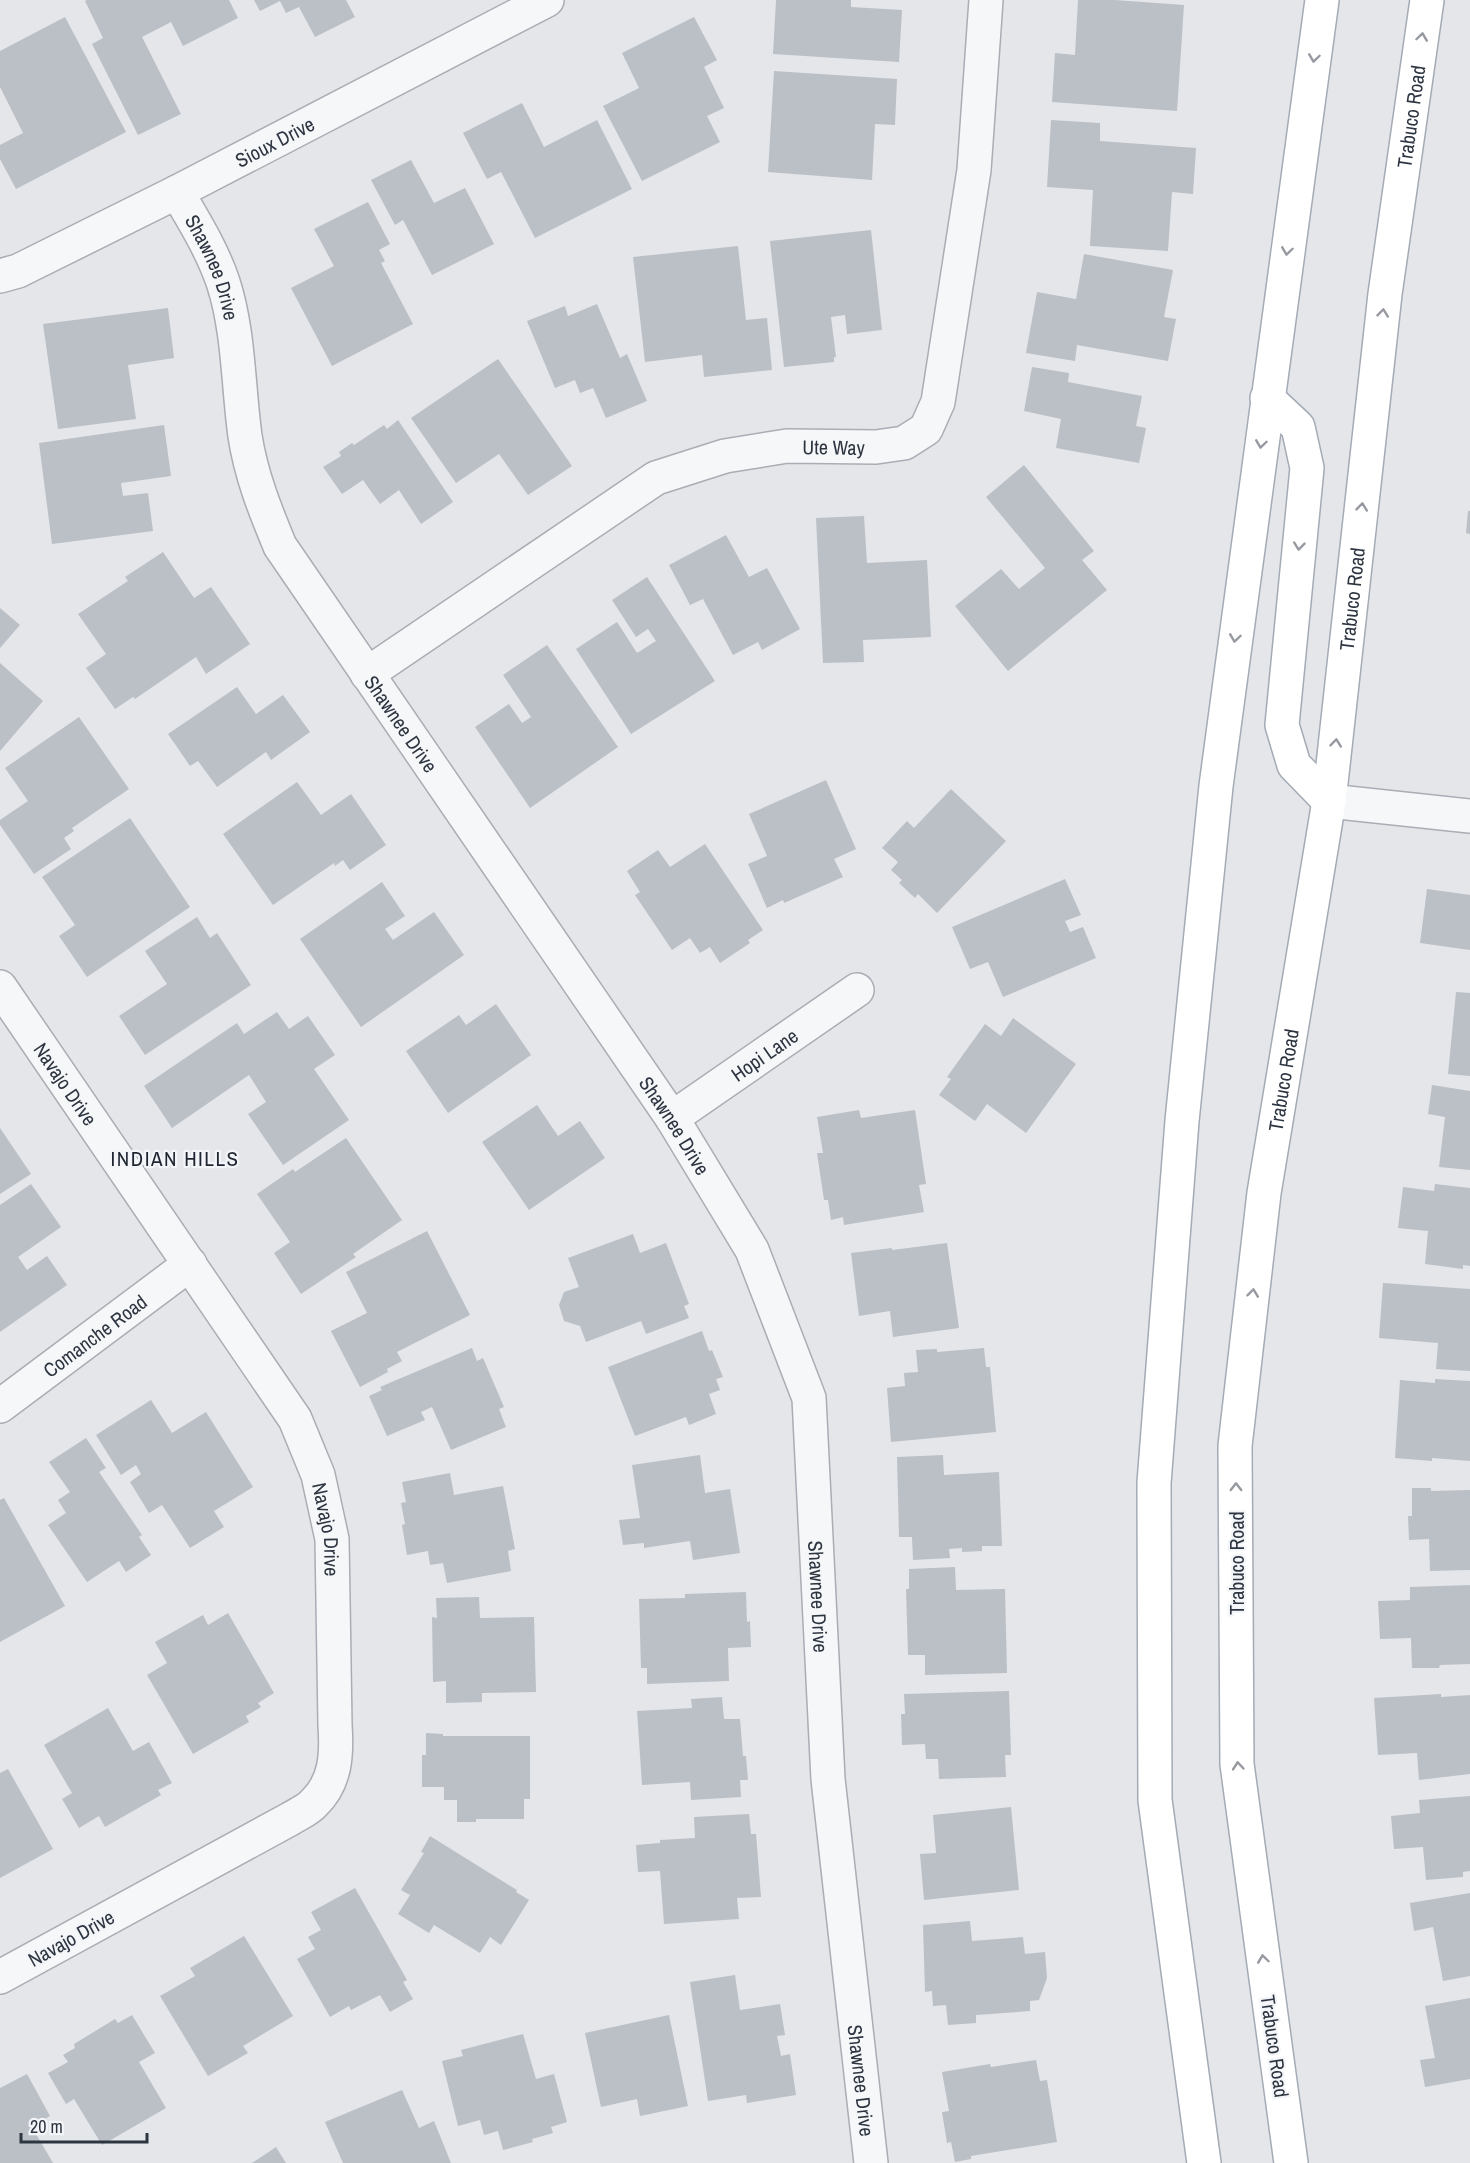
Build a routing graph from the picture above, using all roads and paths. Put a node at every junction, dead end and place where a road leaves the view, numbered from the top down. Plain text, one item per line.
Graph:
1 (547, 0) edge
2 (987, 0) edge
3 (1322, 0) edge
4 (1427, 0) edge
5 (177, 192) junction
6 (0, 276) edge
7 (1267, 398) junction
8 (367, 674) junction
9 (1329, 801) junction
10 (1470, 816) edge
11 (0, 987) edge
12 (857, 990) dead end
13 (672, 1118) junction
14 (190, 1264) junction
15 (0, 1406) edge
16 (0, 1977) edge
17 (862, 2162) edge
18 (1204, 2163) edge
19 (1291, 2163) edge

1 - 5 street, Sioux Drive
2 - 8 street, Ute Way
3 -> 7 main road
9 -> 4 main road, Trabuco Road
5 - 6 street, Sioux Drive
5 - 8 street, Shawnee Drive
7 -> 9 main road
7 -> 18 main road
8 - 13 street, Shawnee Drive
9 - 10 street
19 -> 9 main road, Trabuco Road
11 - 14 street, Navajo Drive
12 - 13 street, Hopi Lane
13 - 17 street, Shawnee Drive
14 - 15 street, Comanche Road
14 - 16 street, Navajo Drive

